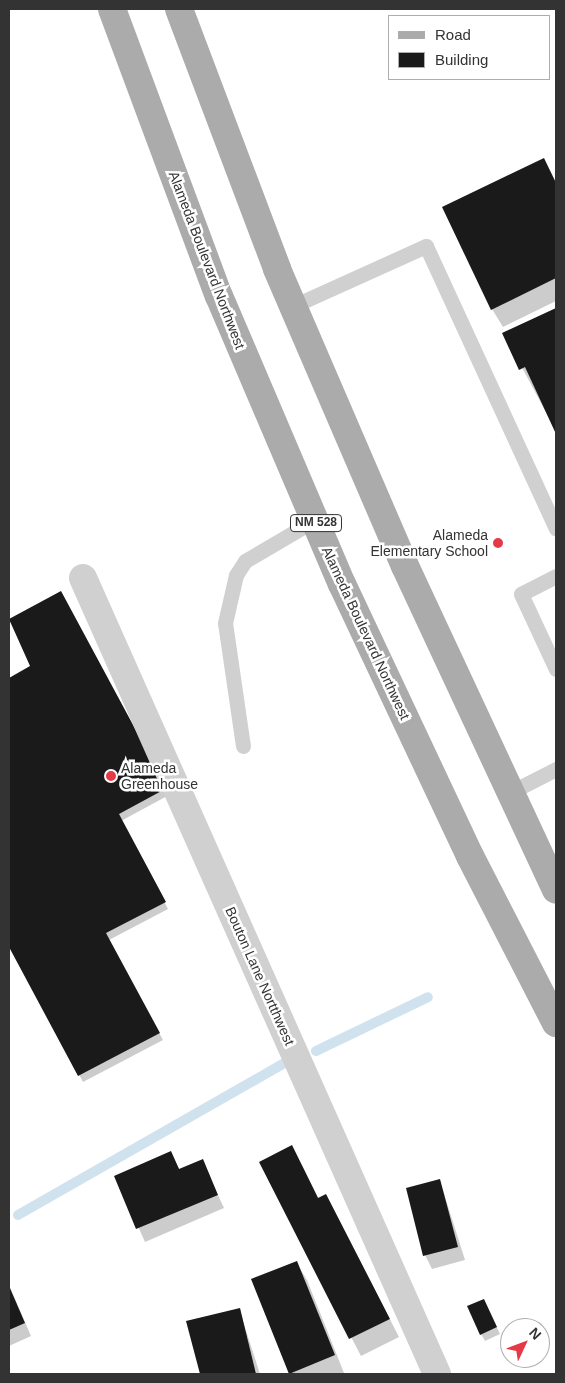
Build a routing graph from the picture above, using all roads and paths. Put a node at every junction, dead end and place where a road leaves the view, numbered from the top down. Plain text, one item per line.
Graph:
1 (112, 9) edge
2 (179, 9) edge
3 (293, 306) junction
4 (315, 520) junction
5 (556, 528) edge
6 (556, 576) edge
7 (83, 578) dead end
8 (556, 669) edge
9 (243, 746) dead end
10 (556, 769) edge
11 (509, 792) junction
12 (556, 890) edge
13 (556, 1023) edge
14 (437, 1374) edge

1 - 4 main road, Alameda Boulevard Northwest / NM 528
2 - 3 main road
3 - 5 lane
3 - 11 main road
4 - 9 lane
4 - 13 main road, Alameda Boulevard Northwest / NM 528
6 - 8 lane
7 - 14 street, Bouton Lane Nortthwest
10 - 11 lane
11 - 12 main road

